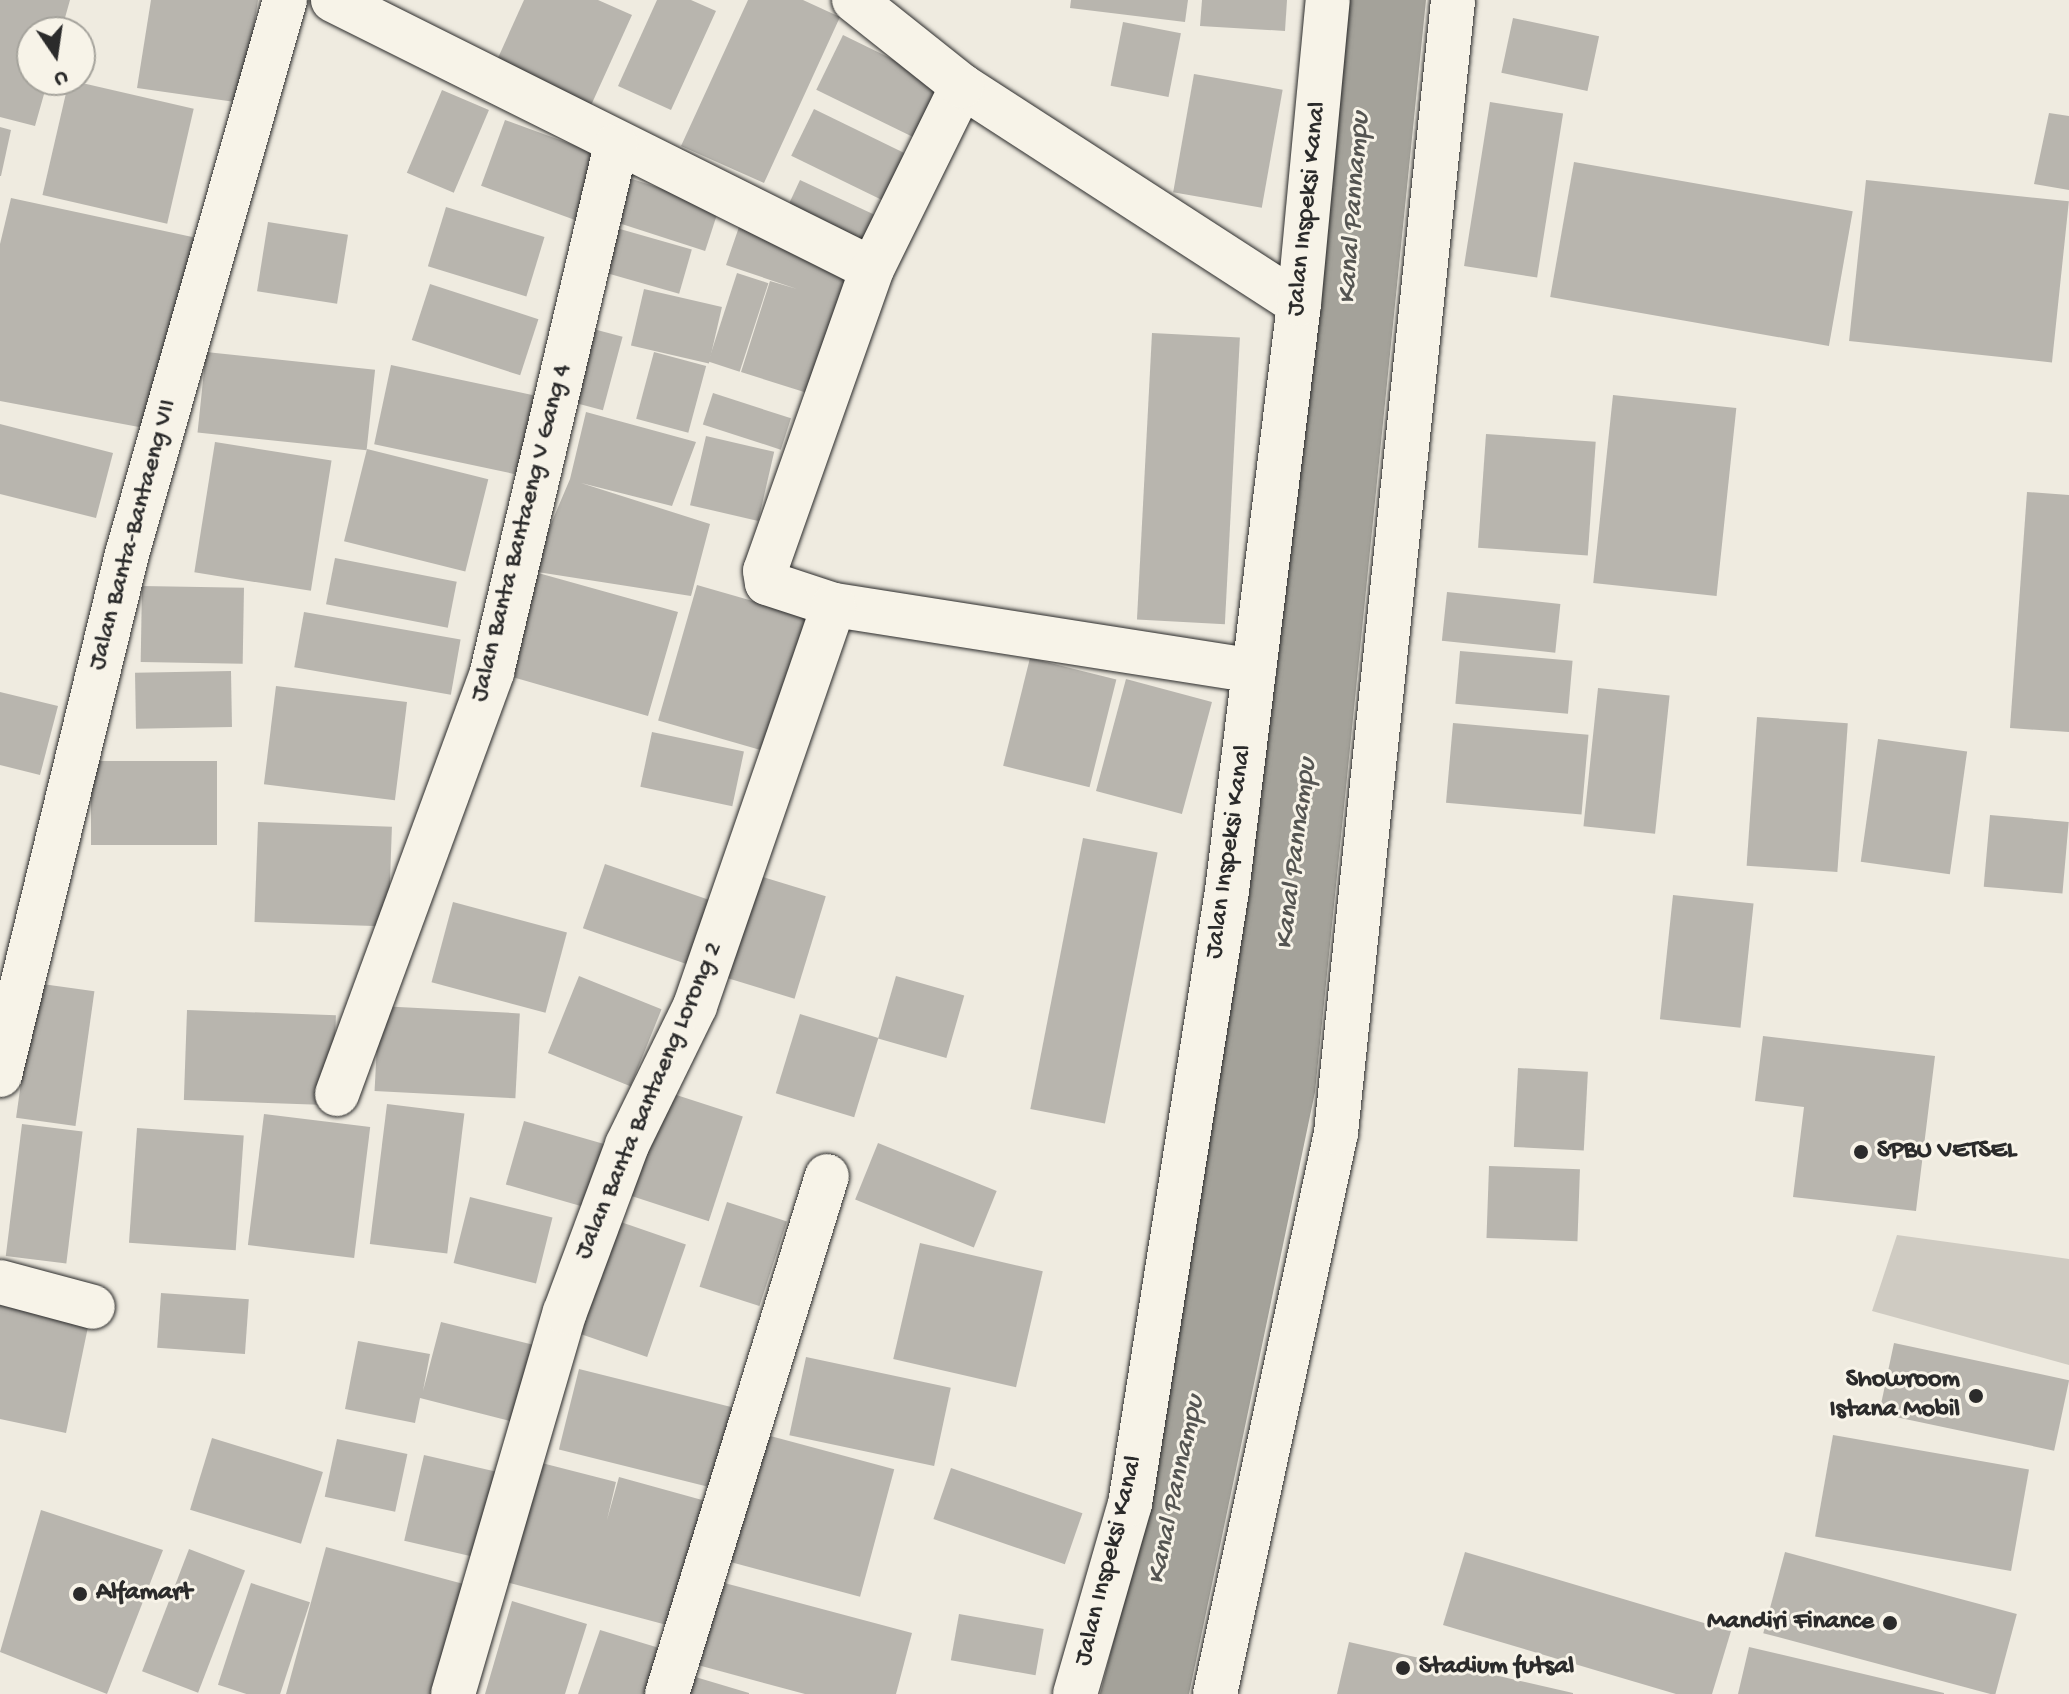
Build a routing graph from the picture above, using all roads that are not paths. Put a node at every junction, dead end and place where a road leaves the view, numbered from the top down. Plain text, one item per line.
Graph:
1 (285, 0) edge
2 (333, 0) edge
3 (854, 0) edge
4 (1328, 0) edge
5 (1453, 0) edge
6 (962, 86) junction
7 (616, 145) junction
8 (872, 269) junction
9 (1299, 304) junction
10 (834, 605) junction
11 (1254, 671) junction
12 (0, 1075) edge
13 (337, 1094) dead end
14 (827, 1176) dead end
15 (0, 1282) edge
16 (93, 1307) dead end
17 (453, 1694) edge
18 (667, 1694) edge
19 (1075, 1694) edge
20 (1215, 1694) edge

1 - 12 street, Jalan Banta-Bantaeng VII
2 - 7 street
3 - 6 street
4 - 9 street, Jalan Inspeksi Kanal
5 - 20 street
6 - 8 street
6 - 9 street
7 - 8 street
7 - 13 street, Jalan Banta Bantaeng V Gang 4
8 - 10 street
9 - 11 street, Jalan Inspeksi Kanal
10 - 11 street
10 - 17 street, Jalan Banta Bantaeng Lorong 2
11 - 19 street, Jalan Inspeksi Kanal
14 - 18 street
15 - 16 street

